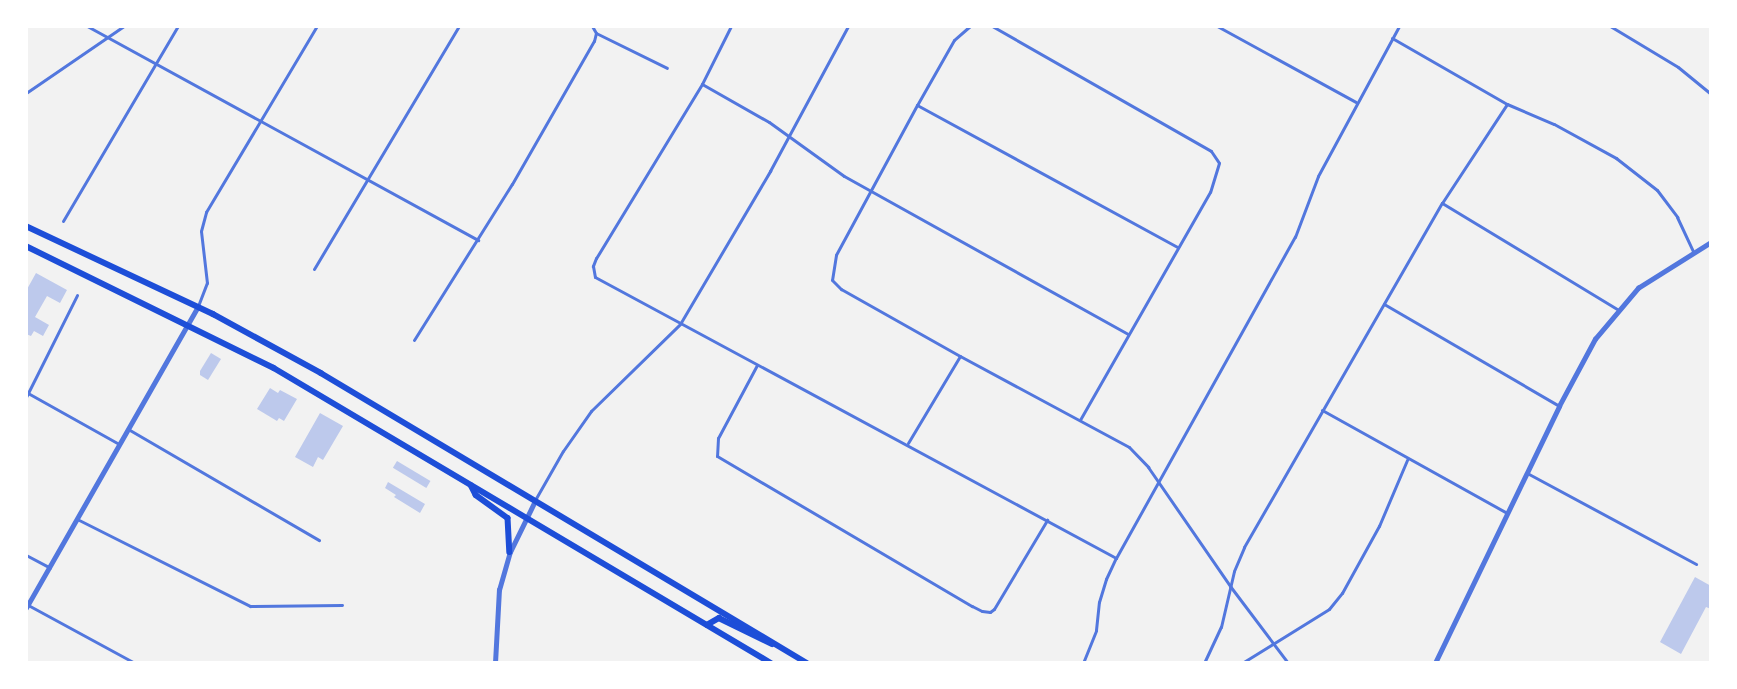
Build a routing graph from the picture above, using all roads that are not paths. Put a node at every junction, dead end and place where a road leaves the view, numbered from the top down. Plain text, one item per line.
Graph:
1 (88, 26) edge
2 (124, 26) edge
3 (178, 26) edge
4 (317, 26) edge
5 (459, 26) edge
6 (592, 26) edge
7 (731, 26) edge
8 (848, 26) edge
9 (970, 26) edge
10 (992, 26) edge
11 (1217, 26) edge
12 (1399, 26) edge
13 (1610, 26) edge
14 (596, 33) junction
15 (108, 37) junction
16 (1392, 38) junction
17 (155, 65) junction
18 (668, 68) dead end
19 (702, 84) junction
20 (26, 93) edge
21 (1711, 94) edge
22 (1356, 102) junction
23 (1507, 104) junction
24 (917, 105) junction
25 (262, 121) junction
26 (788, 138) junction
27 (369, 178) junction
28 (872, 192) junction
29 (1442, 203) junction
30 (64, 221) dead end
31 (26, 226) edge
32 (478, 240) junction
33 (1711, 242) edge
34 (26, 246) edge
35 (1177, 247) junction
36 (1693, 250) junction
37 (314, 269) dead end
38 (77, 295) dead end
39 (1384, 304) junction
40 (198, 307) junction
41 (1617, 310) junction
42 (188, 324) junction
43 (680, 324) junction
44 (1128, 334) junction
45 (414, 340) dead end
46 (960, 356) junction
47 (757, 365) junction
48 (27, 392) edge
49 (26, 397) edge
50 (1559, 406) junction
51 (1322, 410) junction
52 (1080, 420) junction
53 (128, 429) junction
54 (908, 443) junction
55 (120, 444) junction
56 (1407, 460) junction
57 (1527, 473) junction
58 (470, 483) junction
59 (1157, 483) junction
60 (535, 501) junction
61 (1507, 513) junction
62 (527, 517) junction
63 (77, 519) junction
64 (1047, 520) junction
65 (319, 540) dead end
66 (510, 552) junction
67 (26, 555) edge
68 (1116, 558) junction
69 (1696, 564) dead end
70 (50, 568) junction
71 (1230, 586) junction
72 (342, 605) dead end
73 (27, 606) edge
74 (707, 625) junction
75 (1273, 643) junction
76 (777, 645) junction
77 (135, 663) edge
78 (495, 663) edge
79 (771, 663) edge
80 (807, 663) edge
81 (1083, 663) edge
82 (1204, 663) edge
83 (1242, 663) edge
84 (1288, 663) edge
85 (1435, 663) edge

1 - 15 street
2 - 15 street
3 - 17 street
4 - 25 street
5 - 27 street
6 - 14 street
7 - 19 street
8 - 26 street
9 - 24 street
10 - 35 street
11 - 22 street
12 - 16 street
13 - 21 street
14 - 18 street
14 - 32 street
15 - 17 street
15 - 20 street
16 - 22 street
16 - 23 street
17 - 25 street
17 - 30 street
19 - 26 street
19 - 43 street
22 - 59 street
23 - 29 street
23 - 36 street
24 - 28 street
24 - 35 street
25 - 27 street
25 - 40 street
26 - 28 street
26 - 43 street
27 - 32 street
27 - 37 street
28 - 44 street
28 - 46 street
29 - 39 street
29 - 41 street
31 - 40 main road
32 - 45 street
33 - 36 street
34 - 42 main road
35 - 44 street
36 - 41 street
38 - 48 street
39 - 50 street
39 - 51 street
40 - 42 street
40 - 60 main road
41 - 50 street
42 - 53 street
42 - 58 main road
43 - 47 street
43 - 60 street
44 - 52 street
46 - 52 street
46 - 54 street
47 - 54 street
47 - 64 street
48 - 49 street
48 - 55 street
50 - 57 street
51 - 56 street
51 - 71 street
52 - 59 street
53 - 55 street
53 - 65 street
54 - 64 street
55 - 63 street
56 - 61 street
56 - 75 street
57 - 61 street
57 - 69 street
58 - 62 main road
58 - 66 main road
59 - 68 street
59 - 71 street
60 - 62 street
60 - 76 main road
61 - 85 street
62 - 66 street
62 - 74 main road
63 - 70 street
63 - 72 street
64 - 68 street
66 - 78 street
67 - 70 street
68 - 81 street
70 - 73 street
71 - 75 street
71 - 82 street
73 - 77 street
74 - 76 main road
74 - 79 main road
75 - 83 street
75 - 84 street
76 - 80 main road

